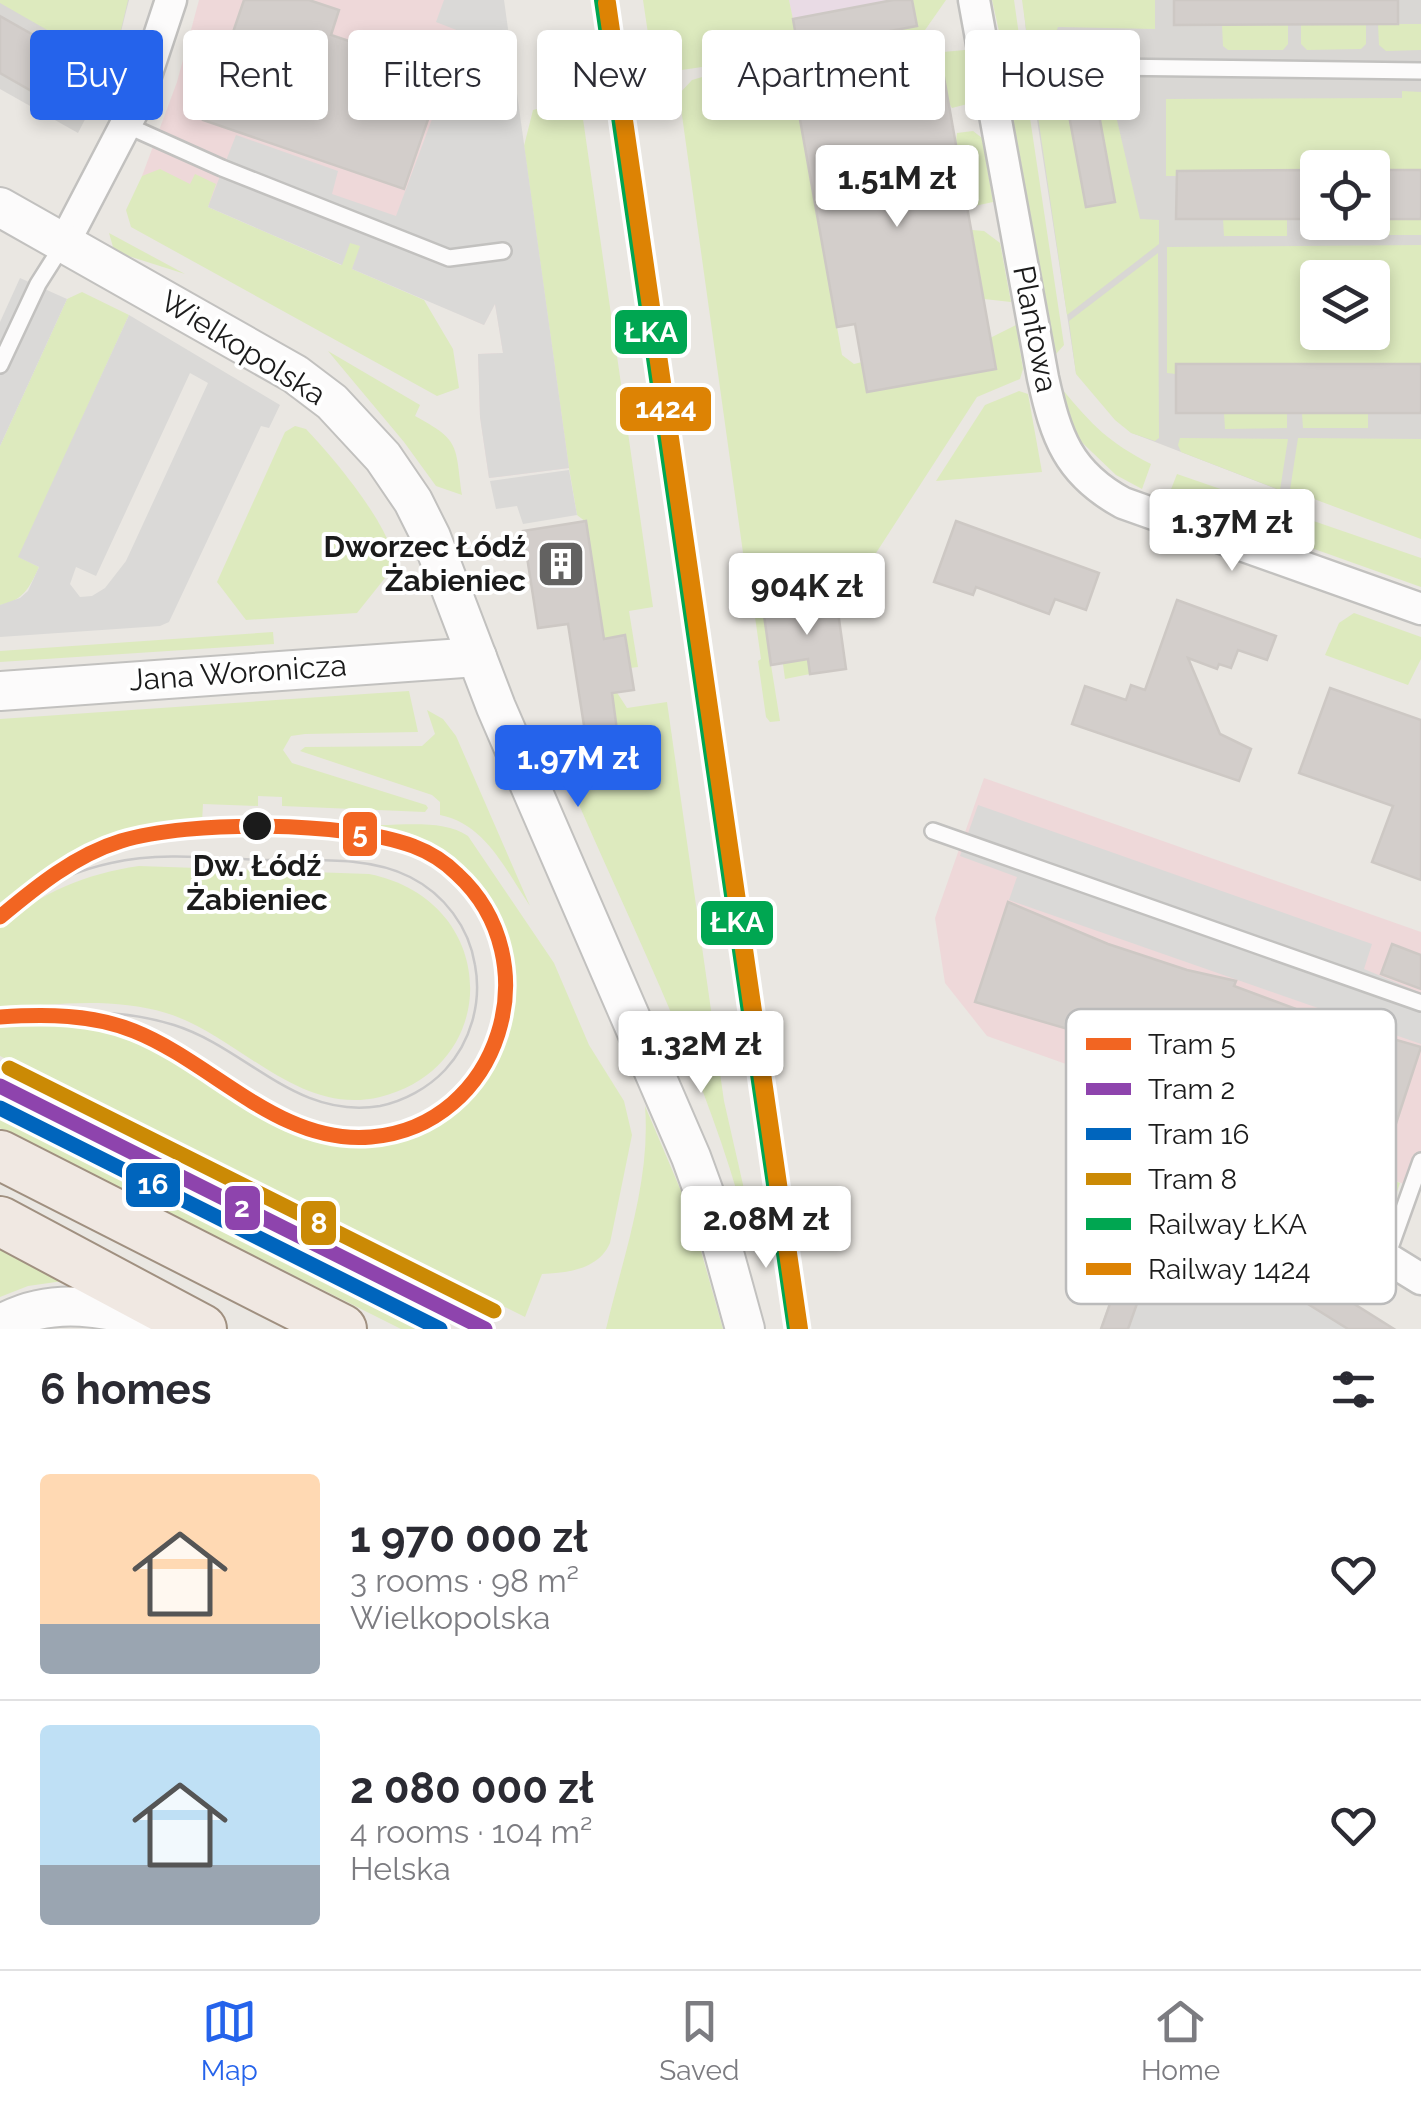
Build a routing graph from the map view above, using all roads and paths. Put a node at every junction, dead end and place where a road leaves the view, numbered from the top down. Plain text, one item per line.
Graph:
1 (171, 0) edge
2 (974, 0) edge
3 (980, 30) edge
4 (1140, 67) edge
5 (1421, 70) edge
6 (996, 120) edge
7 (126, 126) junction
8 (0, 207) edge
9 (64, 243) junction
10 (504, 251) dead end
11 (0, 365) edge
12 (1421, 609) edge
13 (477, 656) junction
14 (0, 691) edge
15 (933, 831) dead end
16 (1421, 1003) edge
17 (0, 1155) edge
18 (1421, 1162) edge
19 (0, 1221) edge
20 (1396, 1231) edge
21 (1396, 1262) edge
22 (1421, 1279) edge
23 (0, 1325) edge
24 (185, 1329) edge
25 (202, 1329) edge
26 (342, 1329) edge
27 (745, 1329) edge

1 - 7 street
2 - 3 street, Plantowa
4 - 5 lane
6 - 12 street, Plantowa
7 - 9 street
7 - 10 lane
8 - 9 street, Wielkopolska
9 - 11 lane
9 - 13 street, Wielkopolska
13 - 14 street, Jana Woronicza
13 - 27 street, Wielkopolska
15 - 16 lane
17 - 26 main road
18 - 20 lane
19 - 25 main road
21 - 22 street
23 - 24 street

